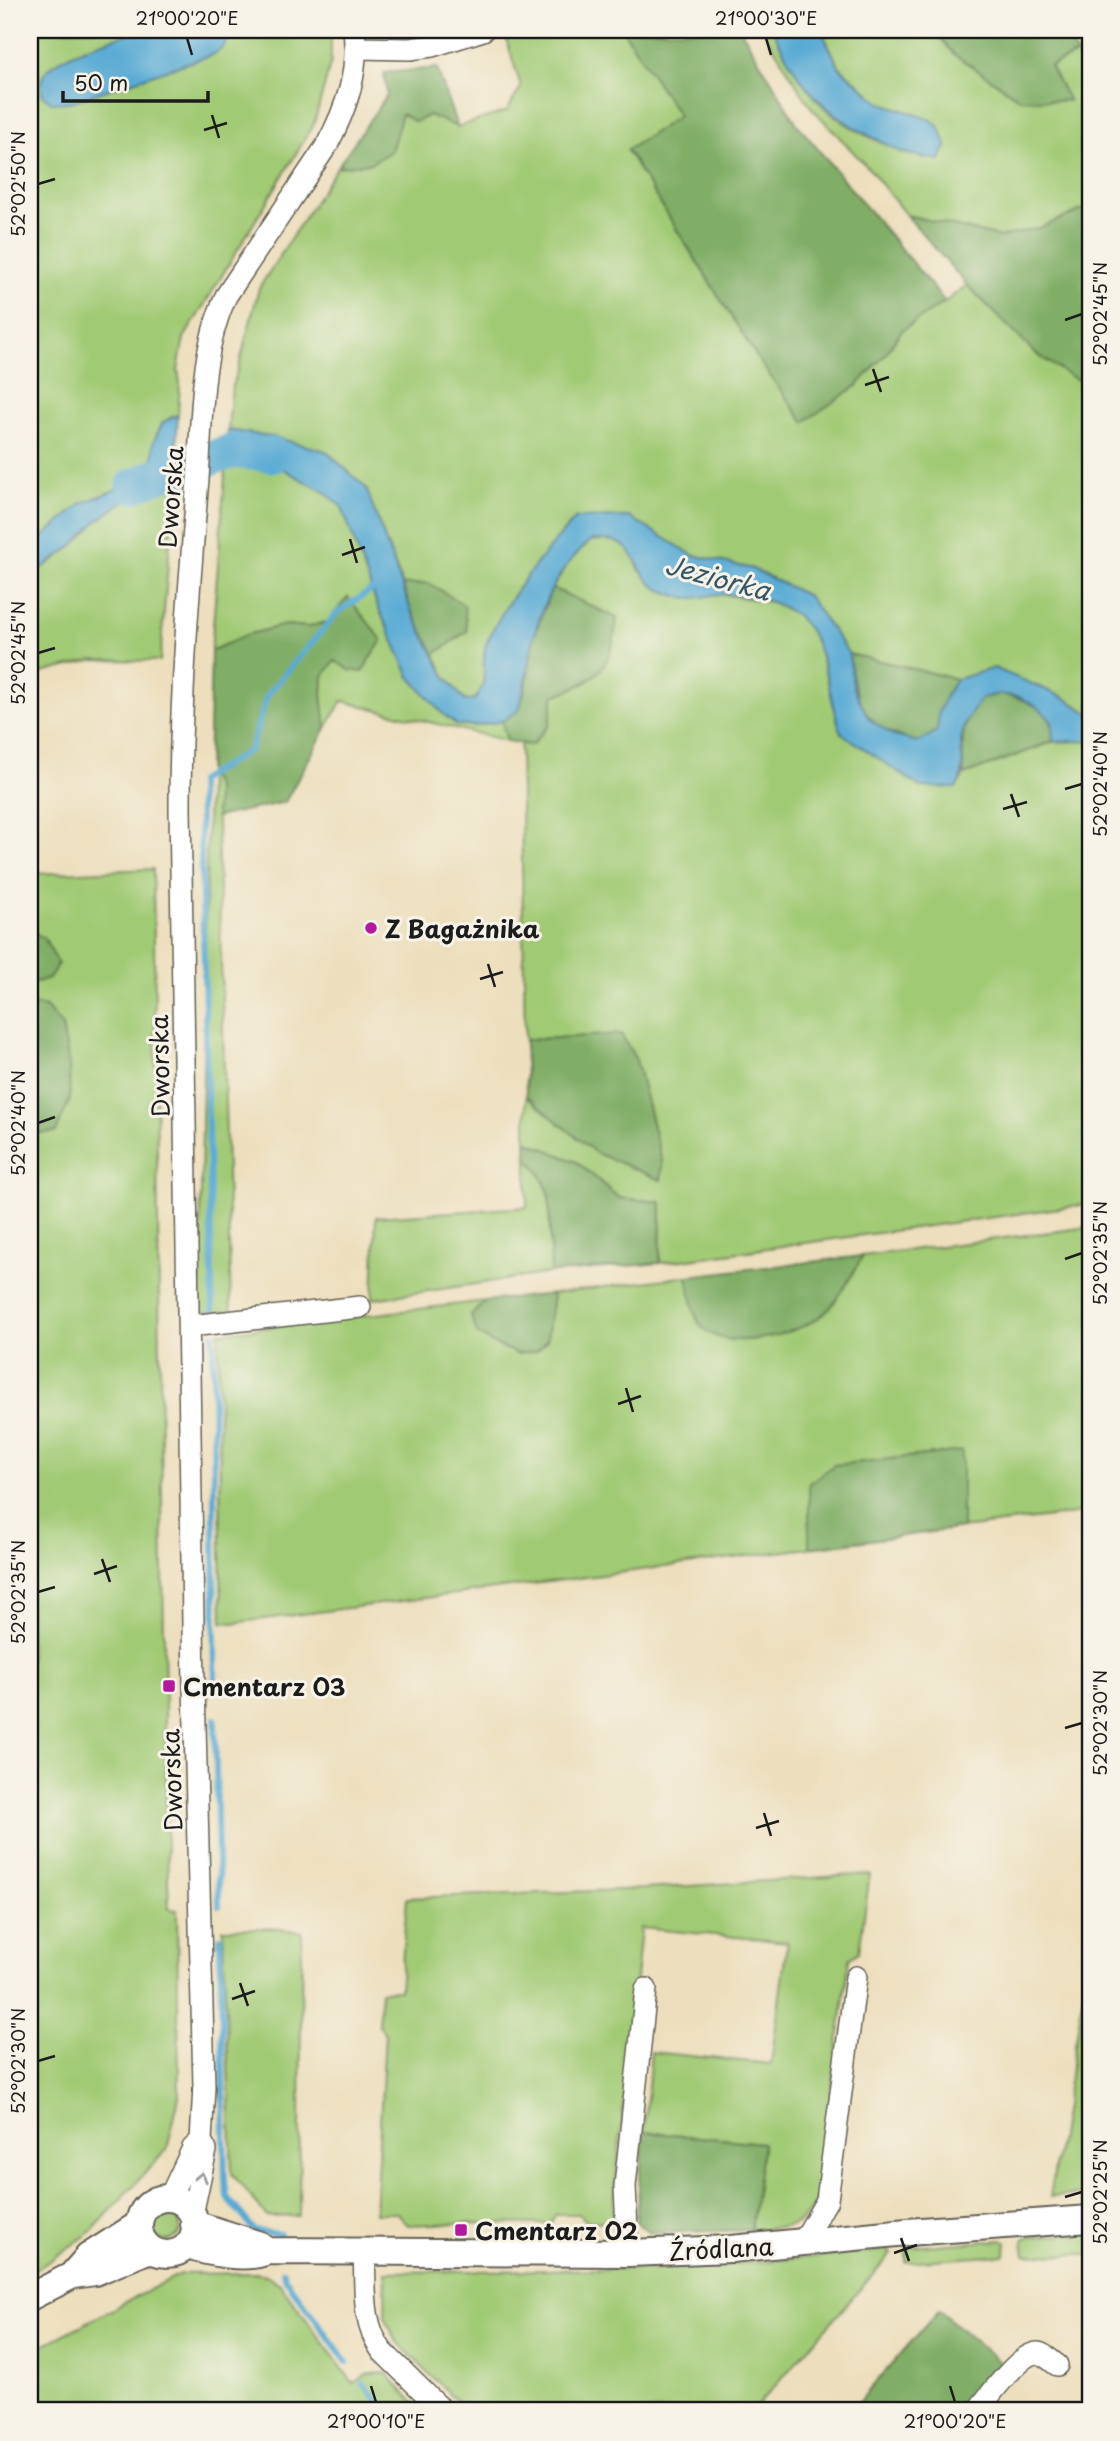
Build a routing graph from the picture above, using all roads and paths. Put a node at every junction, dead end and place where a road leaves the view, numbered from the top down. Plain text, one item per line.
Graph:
1 (483, 30) edge
2 (355, 39) edge
3 (360, 1307) dead end
4 (190, 1326) junction
5 (856, 1977) dead end
6 (646, 1989) dead end
7 (201, 2141) junction
8 (169, 2199) junction
9 (1090, 2219) edge
10 (138, 2225) junction
11 (191, 2228) junction
12 (803, 2242) junction
13 (150, 2249) junction
14 (364, 2253) junction
15 (628, 2253) junction
16 (73, 2275) junction
17 (30, 2297) edge
18 (1057, 2365) dead end
19 (443, 2411) edge
20 (977, 2411) edge

1 - 2 street
2 - 4 street, Dworska
3 - 4 street
4 - 7 street, Dworska
5 - 12 street
6 - 15 street
7 - 8 street
11 -> 7 street, Dworska
8 - 10 main road
8 - 11 main road
9 - 12 main road, Źródlana
10 - 13 main road
10 - 16 main road
11 - 13 main road
11 - 14 main road, Źródlana
12 - 15 main road, Źródlana
13 - 16 main road
14 - 15 main road, Źródlana
14 - 19 street
16 - 17 main road
18 - 20 street

